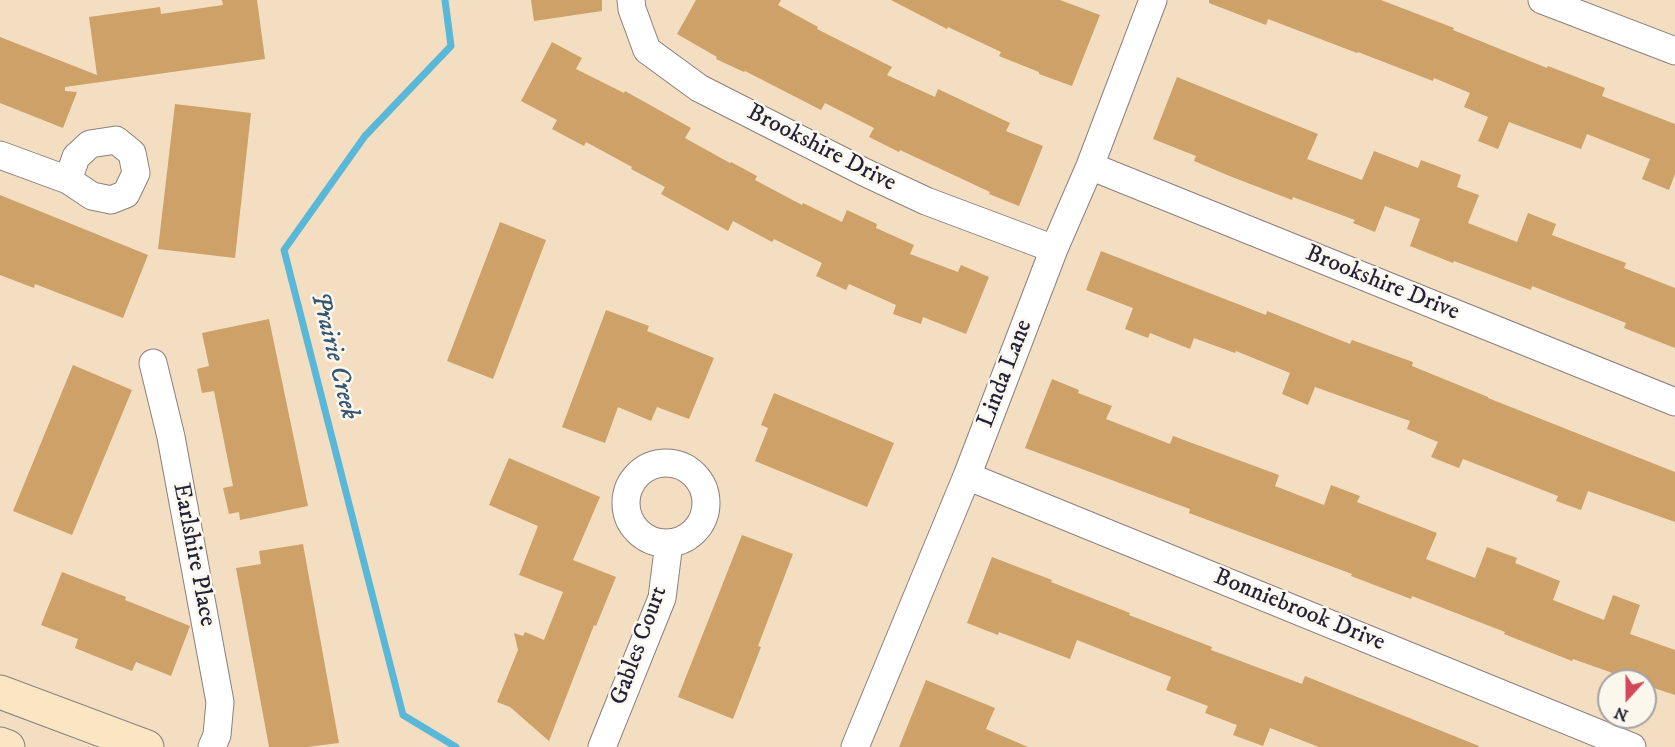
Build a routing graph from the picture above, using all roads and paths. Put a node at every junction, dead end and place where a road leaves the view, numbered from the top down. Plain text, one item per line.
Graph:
1 (631, 0) edge
2 (1153, 0) edge
3 (1542, 0) edge
4 (1675, 51) edge
5 (0, 155) edge
6 (1090, 166) junction
7 (68, 180) dead end
8 (1054, 249) junction
9 (153, 363) dead end
10 (1675, 402) edge
11 (967, 476) junction
12 (669, 543) dead end
13 (0, 692) edge
14 (0, 744) edge
15 (8, 747) edge
16 (147, 747) edge
17 (213, 747) edge
18 (602, 747) edge
19 (855, 747) edge
20 (1632, 747) edge

1 - 8 street, Brookshire Drive
2 - 6 street, Linda Lane
3 - 4 street
5 - 7 street
6 - 8 street, Linda Lane
6 - 10 street, Brookshire Drive
8 - 11 street, Linda Lane
9 - 17 street, Earlshire Place
11 - 19 street, Linda Lane
11 - 20 street, Bonniebrook Drive
12 - 18 street, Gables Court
13 - 16 main road
14 - 15 main road

